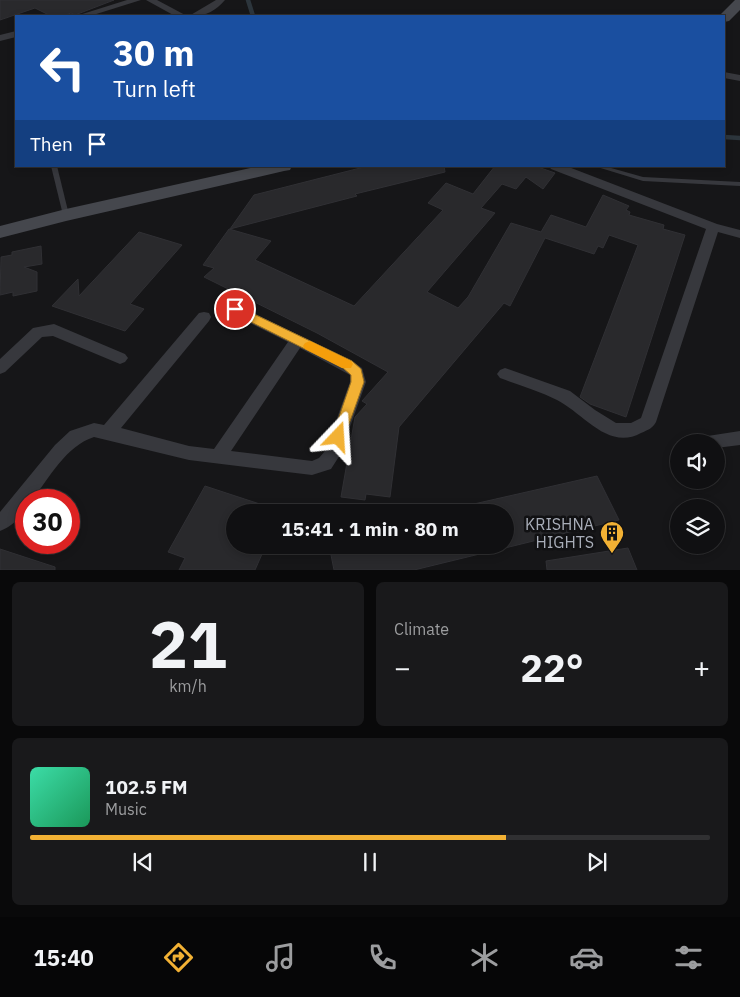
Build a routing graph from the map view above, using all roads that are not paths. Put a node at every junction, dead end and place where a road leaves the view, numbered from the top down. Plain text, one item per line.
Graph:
1 (137, 0) edge
2 (150, 0) edge
3 (221, 0) edge
4 (740, 3) edge
5 (84, 15) edge
6 (180, 15) edge
7 (196, 15) edge
8 (725, 17) edge
9 (15, 34) edge
10 (0, 38) edge
11 (725, 75) edge
12 (740, 78) edge
13 (54, 167) edge
14 (280, 167) edge
15 (558, 167) edge
16 (601, 167) edge
17 (740, 184) edge
18 (66, 215) junction
19 (713, 227) junction
20 (0, 232) edge
21 (740, 234) edge
22 (235, 309) dead end
23 (204, 317) dead end
24 (296, 340) junction
25 (120, 358) dead end
26 (0, 368) edge
27 (505, 374) dead end
28 (108, 432) junction
29 (740, 438) edge
30 (725, 440) edge
31 (218, 457) junction
32 (0, 523) edge

1 - 5 street
2 - 6 street
3 - 7 street
4 - 8 street
9 - 10 street
11 - 12 street
13 - 18 lane
14 - 18 street
15 - 19 street
16 - 17 lane
18 - 20 street
19 - 21 street
19 - 27 street
22 - 24 street
23 - 28 street
24 - 31 street
24 - 31 street
25 - 26 street
28 - 31 street
28 - 32 street
29 - 30 street

